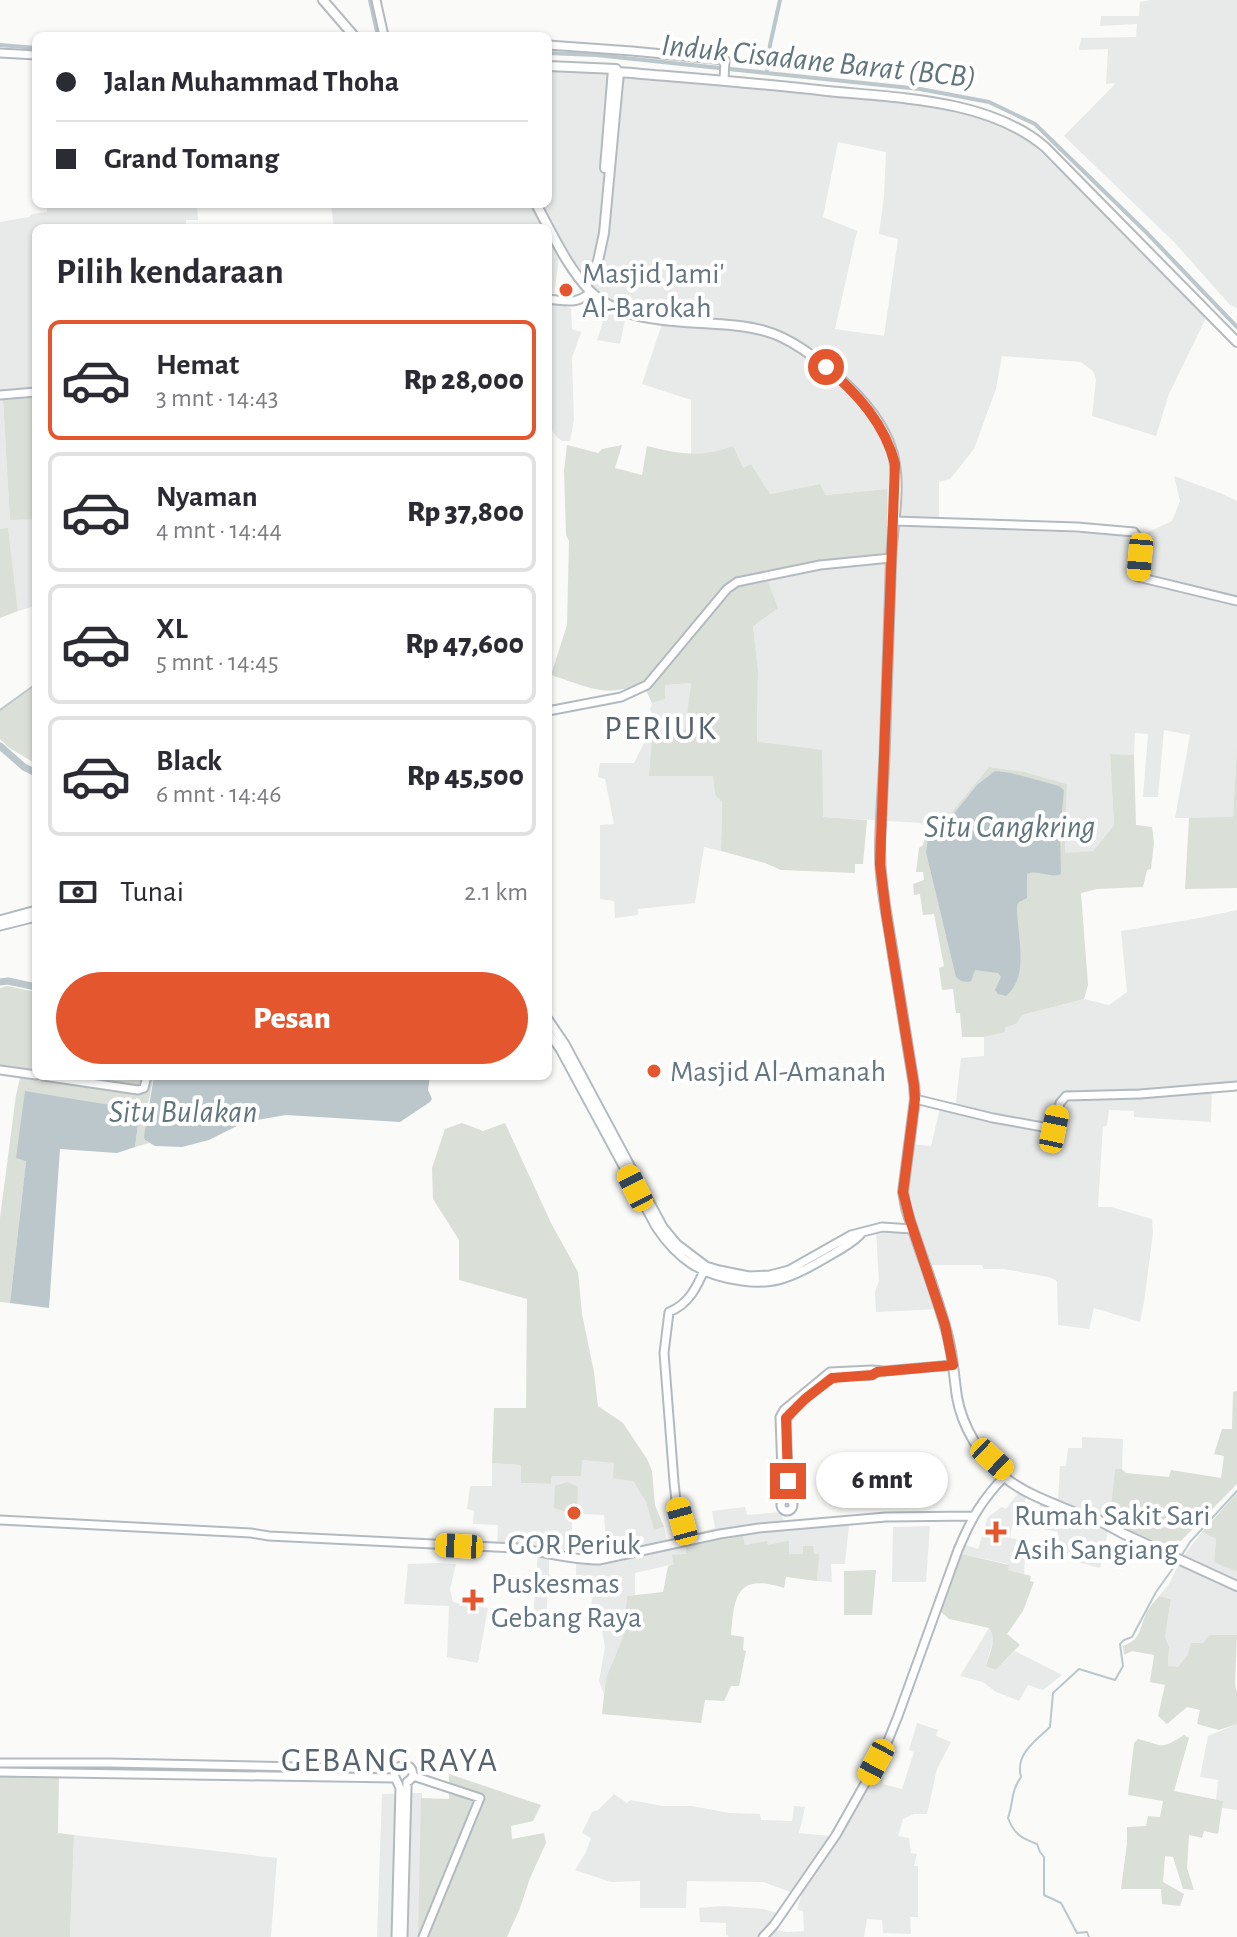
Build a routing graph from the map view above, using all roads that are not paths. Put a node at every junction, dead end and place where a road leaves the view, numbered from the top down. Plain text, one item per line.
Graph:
1 (323, 0) edge
2 (376, 0) edge
3 (351, 32) edge
4 (383, 32) edge
5 (552, 45) edge
6 (0, 53) edge
7 (32, 55) edge
8 (552, 67) edge
9 (616, 75) junction
10 (724, 78) junction
11 (752, 83) junction
12 (552, 233) edge
13 (587, 287) junction
14 (552, 299) edge
15 (1237, 342) edge
16 (32, 392) edge
17 (0, 395) edge
18 (894, 521) junction
19 (891, 558) junction
20 (1237, 601) edge
21 (552, 710) edge
22 (32, 911) edge
23 (32, 918) edge
24 (0, 920) edge
25 (0, 926) edge
26 (552, 1025) edge
27 (552, 1038) edge
28 (0, 1070) edge
29 (32, 1074) edge
30 (71, 1080) edge
31 (146, 1080) edge
32 (1237, 1086) edge
33 (915, 1099) junction
34 (912, 1229) junction
35 (704, 1269) junction
36 (953, 1365) junction
37 (991, 1460) junction
38 (1004, 1477) junction
39 (1028, 1489) junction
40 (973, 1516) junction
41 (0, 1522) edge
42 (789, 1525) junction
43 (688, 1541) junction
44 (1237, 1586) edge
45 (0, 1763) edge
46 (219, 1770) junction
47 (0, 1772) edge
48 (402, 1777) junction
49 (401, 1868) junction
50 (396, 1937) edge
51 (403, 1937) edge
52 (423, 1937) edge
53 (763, 1937) edge

1 - 3 main road
2 - 4 street
5 - 10 street
6 - 7 street
8 - 9 main road
9 - 10 main road
9 - 11 main road
9 - 13 main road
10 - 11 main road
11 - 15 main road
12 - 13 main road
13 - 14 street
13 - 18 main road
16 - 17 street
18 - 19 main road
18 - 20 street
19 - 21 street
19 - 33 main road
22 - 24 street
23 - 25 street
26 - 35 street
27 - 35 street
28 - 29 street
30 - 31 street
32 - 33 street
33 - 34 main road
34 - 35 street
34 - 36 main road
35 - 43 street
36 - 37 main road
36 - 42 street
37 - 38 main road
37 - 39 main road
38 - 39 main road
38 - 40 street
39 - 44 main road
40 - 42 street
40 - 53 street
41 - 43 street
42 - 43 street
45 - 46 street
46 - 47 street
46 - 48 street
48 - 49 street
48 - 52 street
49 - 50 street
49 - 51 street

